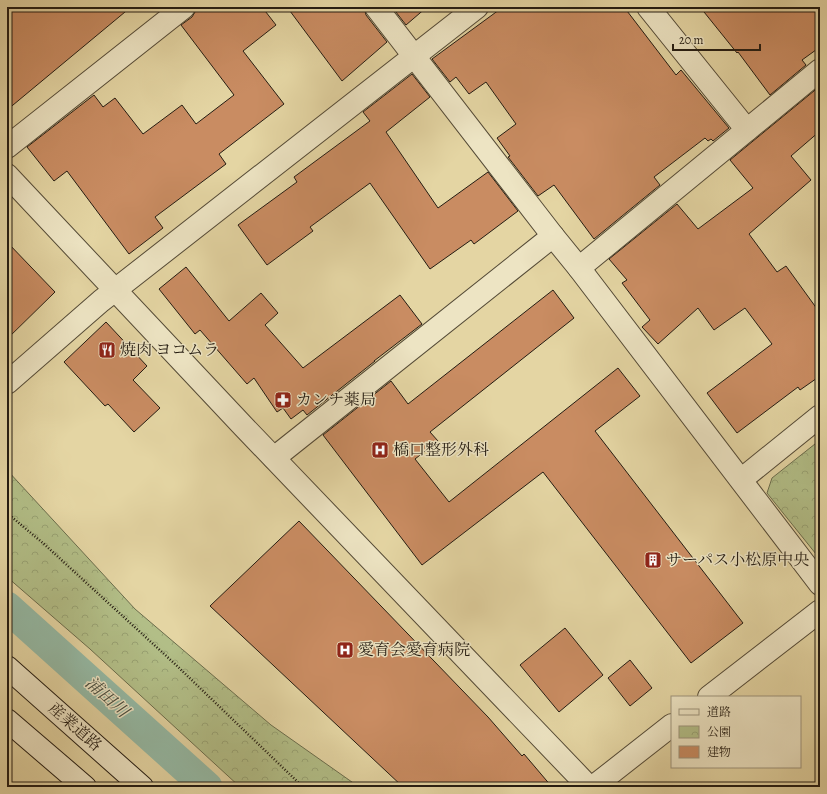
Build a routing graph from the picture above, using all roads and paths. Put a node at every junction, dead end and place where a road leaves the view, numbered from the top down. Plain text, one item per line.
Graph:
1 (184, 7) edge
2 (376, 7) edge
3 (477, 7) edge
4 (648, 7) edge
5 (415, 56) junction
6 (820, 70) edge
7 (747, 130) junction
8 (7, 146) edge
9 (7, 175) edge
10 (553, 236) junction
11 (579, 268) junction
12 (115, 290) junction
13 (7, 383) edge
14 (820, 416) edge
15 (274, 458) junction
16 (742, 479) junction
17 (7, 513) edge
18 (820, 584) edge
19 (820, 611) edge
20 (7, 667) edge
21 (710, 696) edge
22 (7, 720) edge
23 (671, 726) edge
24 (85, 787) edge
25 (142, 787) edge
26 (303, 787) edge
27 (589, 787) edge
28 (593, 787) edge

1 - 8 street
2 - 5 street
3 - 5 street
4 - 7 street
5 - 10 street
5 - 12 street
6 - 7 street
7 - 11 street
9 - 12 street
10 - 11 street
10 - 15 street
11 - 16 street
12 - 13 street
12 - 15 street
14 - 16 street
15 - 27 street
16 - 18 street
17 - 26 path
19 - 21 street
20 - 25 street, 産業道路
22 - 24 street
23 - 28 street

